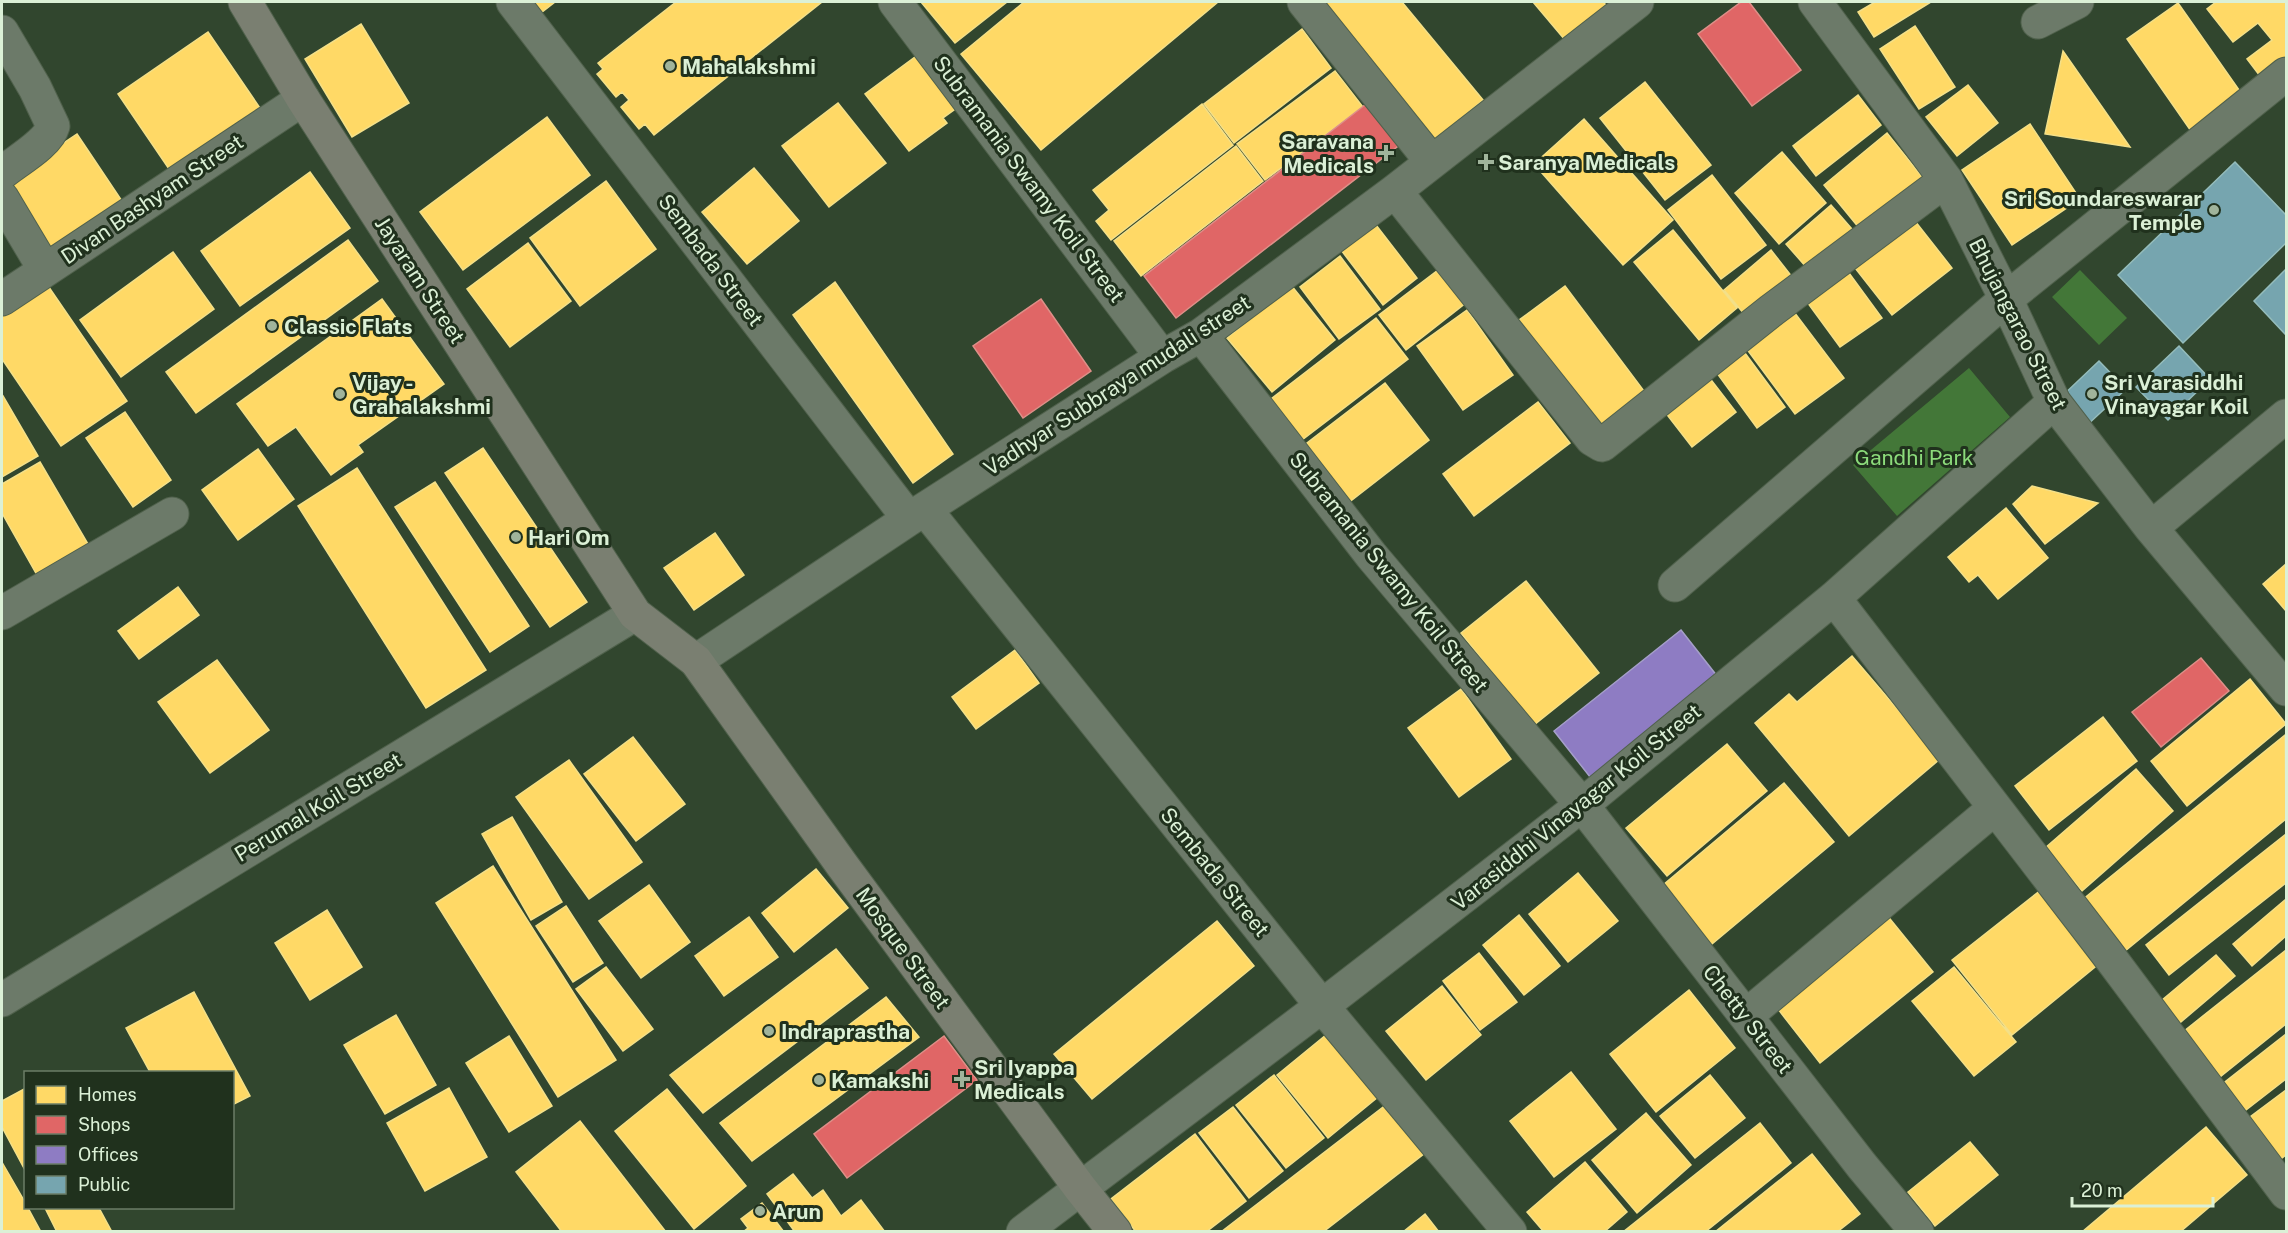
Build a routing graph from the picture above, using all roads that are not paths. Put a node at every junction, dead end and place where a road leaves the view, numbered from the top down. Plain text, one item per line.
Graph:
1 (245, 2) edge
2 (513, 2) edge
3 (895, 2) edge
4 (1304, 2) edge
5 (1637, 2) edge
6 (1815, 2) edge
7 (2077, 2) edge
8 (2038, 22) dead end
9 (2, 32) edge
10 (2286, 74) edge
11 (303, 99) junction
12 (1432, 162) junction
13 (2, 173) edge
14 (1946, 180) junction
15 (1395, 191) junction
16 (2, 198) edge
17 (45, 270) junction
18 (2, 299) edge
19 (2006, 299) junction
20 (1201, 335) junction
21 (1162, 357) junction
22 (2054, 402) junction
23 (2286, 416) edge
24 (172, 514) dead end
25 (917, 514) junction
26 (2151, 528) junction
27 (1675, 585) dead end
28 (1834, 598) junction
29 (2, 613) edge
30 (635, 614) junction
31 (696, 661) junction
32 (2286, 688) edge
33 (1582, 805) junction
34 (1995, 808) junction
35 (2, 1000) edge
36 (1323, 1006) junction
37 (1746, 1016) junction
38 (1080, 1188) junction
39 (2286, 1193) edge
40 (1023, 1232) edge
41 (1115, 1232) edge
42 (1510, 1232) edge
43 (1917, 1232) edge

1 - 11 main road, Jayaram Street
2 - 25 street, Sembada Street
3 - 21 street, Subramania Swamy Koil Street
4 - 12 street
5 - 12 street, Vadhyar Subbraya mudali street
6 - 14 street, Bhujangarao Street
7 - 8 street
9 - 13 street
10 - 19 street
11 - 17 street, Divan Bashyam Street
11 - 30 main road, Jayaram Street
12 - 15 street, Vadhyar Subbraya mudali street
14 - 15 street
14 - 19 street, Bhujangarao Street
15 - 20 street, Vadhyar Subbraya mudali street
16 - 17 street
17 - 18 street, Divan Bashyam Street
19 - 22 street, Bhujangarao Street
19 - 27 street
20 - 21 street, Vadhyar Subbraya mudali street
20 - 33 street, Subramania Swamy Koil Street
21 - 25 street, Vadhyar Subbraya mudali street
22 - 26 street, Bhujangarao Street
22 - 28 street, Varasiddhi Vinayagar Koil Street
23 - 26 street
24 - 29 street
25 - 31 street, Vadhyar Subbraya mudali street
25 - 36 street, Sembada Street
26 - 32 street, Bhujangarao Street
28 - 33 street, Varasiddhi Vinayagar Koil Street
28 - 34 street
30 - 31 main road, Jayaram Street
30 - 35 street, Perumal Koil Street
31 - 38 main road, Mosque Street
33 - 36 street, Varasiddhi Vinayagar Koil Street
33 - 37 street, Chetty Street
34 - 37 street
34 - 39 street
36 - 38 street, Varasiddhi Vinayagar Koil Street
36 - 42 street, Sembada Street
37 - 43 street, Chetty Street
38 - 40 street, Varasiddhi Vinayagar Koil Street
38 - 41 main road, Mosque Street

